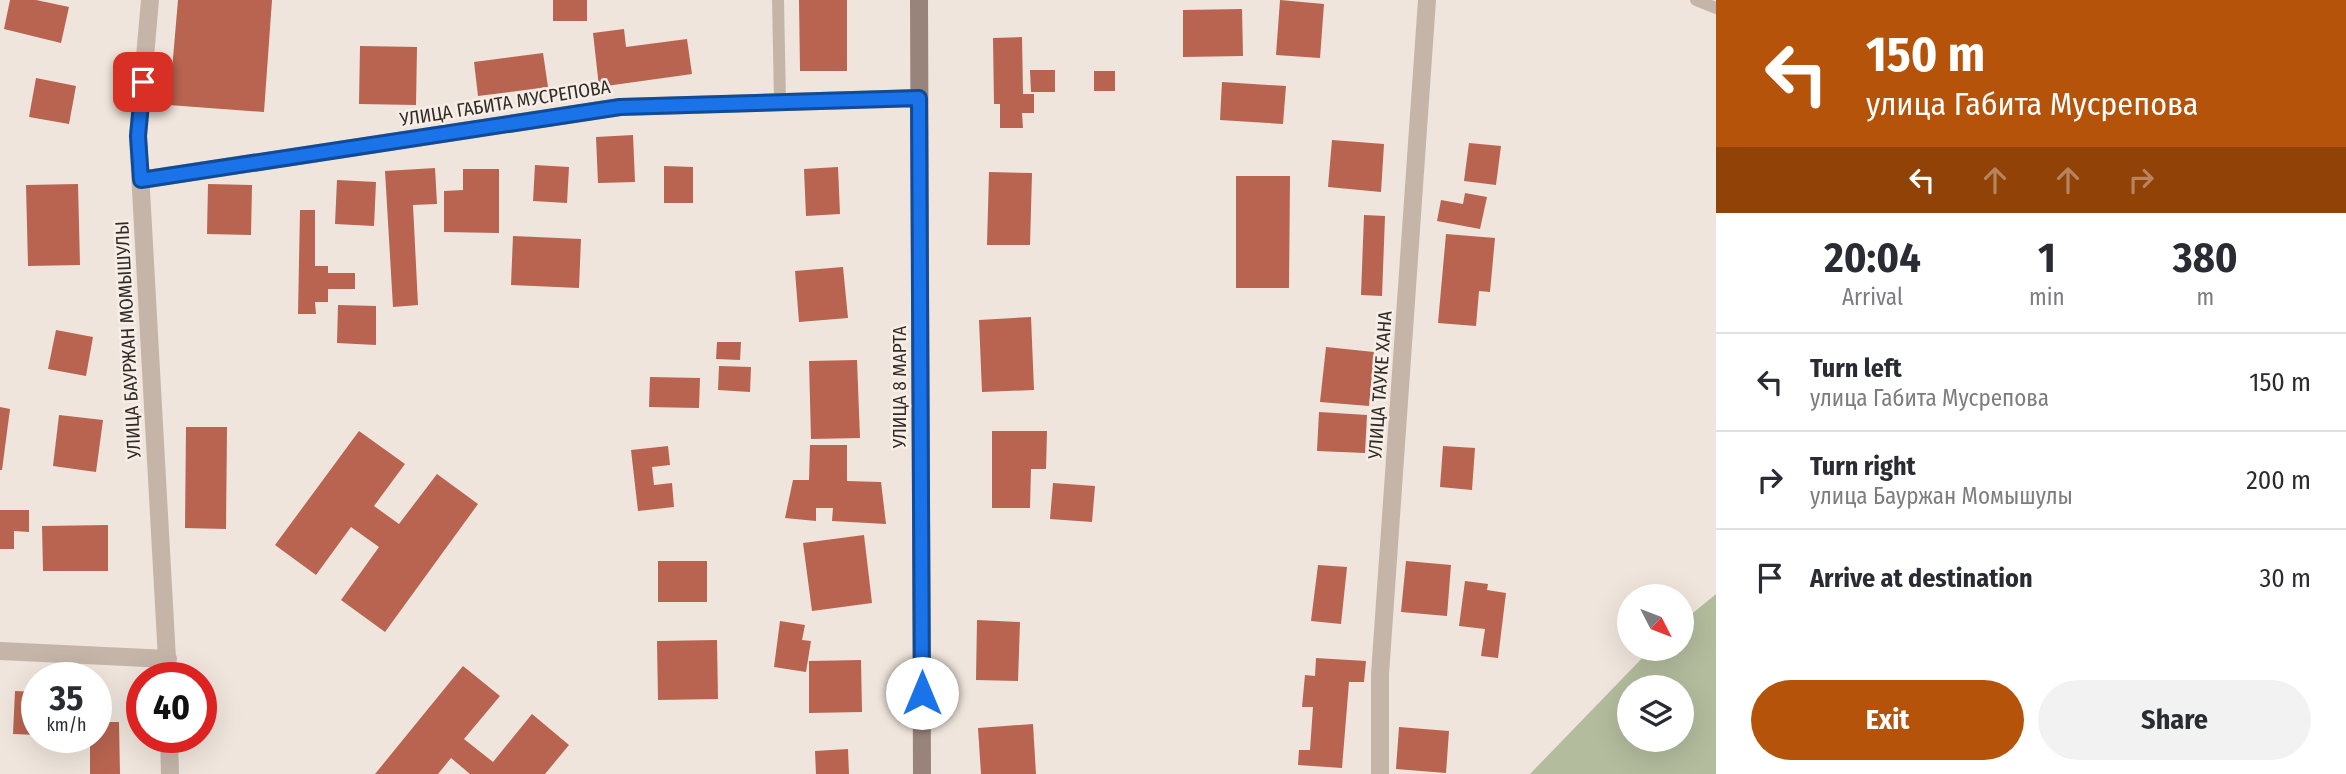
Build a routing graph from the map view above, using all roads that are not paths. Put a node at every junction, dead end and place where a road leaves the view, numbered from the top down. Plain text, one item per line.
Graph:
1 (150, 0) edge
2 (778, 0) edge
3 (919, 0) edge
4 (1427, 0) edge
5 (1696, 0) edge
6 (1716, 8) edge
7 (919, 98) junction
8 (780, 102) junction
9 (141, 180) junction
10 (0, 651) edge
11 (168, 659) joint
12 (169, 753) edge
13 (170, 774) edge
14 (922, 774) edge
15 (1380, 774) edge

1 - 9 street, УЛИЦА БАУРЖАН МОМЫШУЛЫ
2 - 8 lane
3 - 7 street, УЛИЦА 8 МАРТА
4 - 15 street, УЛИЦА ТАУКЕ ХАНА
5 - 6 lane
7 - 8 street, УЛИЦА ГАБИТА МУСРЕПОВА
7 - 14 street, УЛИЦА 8 МАРТА
8 - 9 street, УЛИЦА ГАБИТА МУСРЕПОВА
9 - 11 street, УЛИЦА БАУРЖАН МОМЫШУЛЫ
10 - 11 street
12 - 13 street

